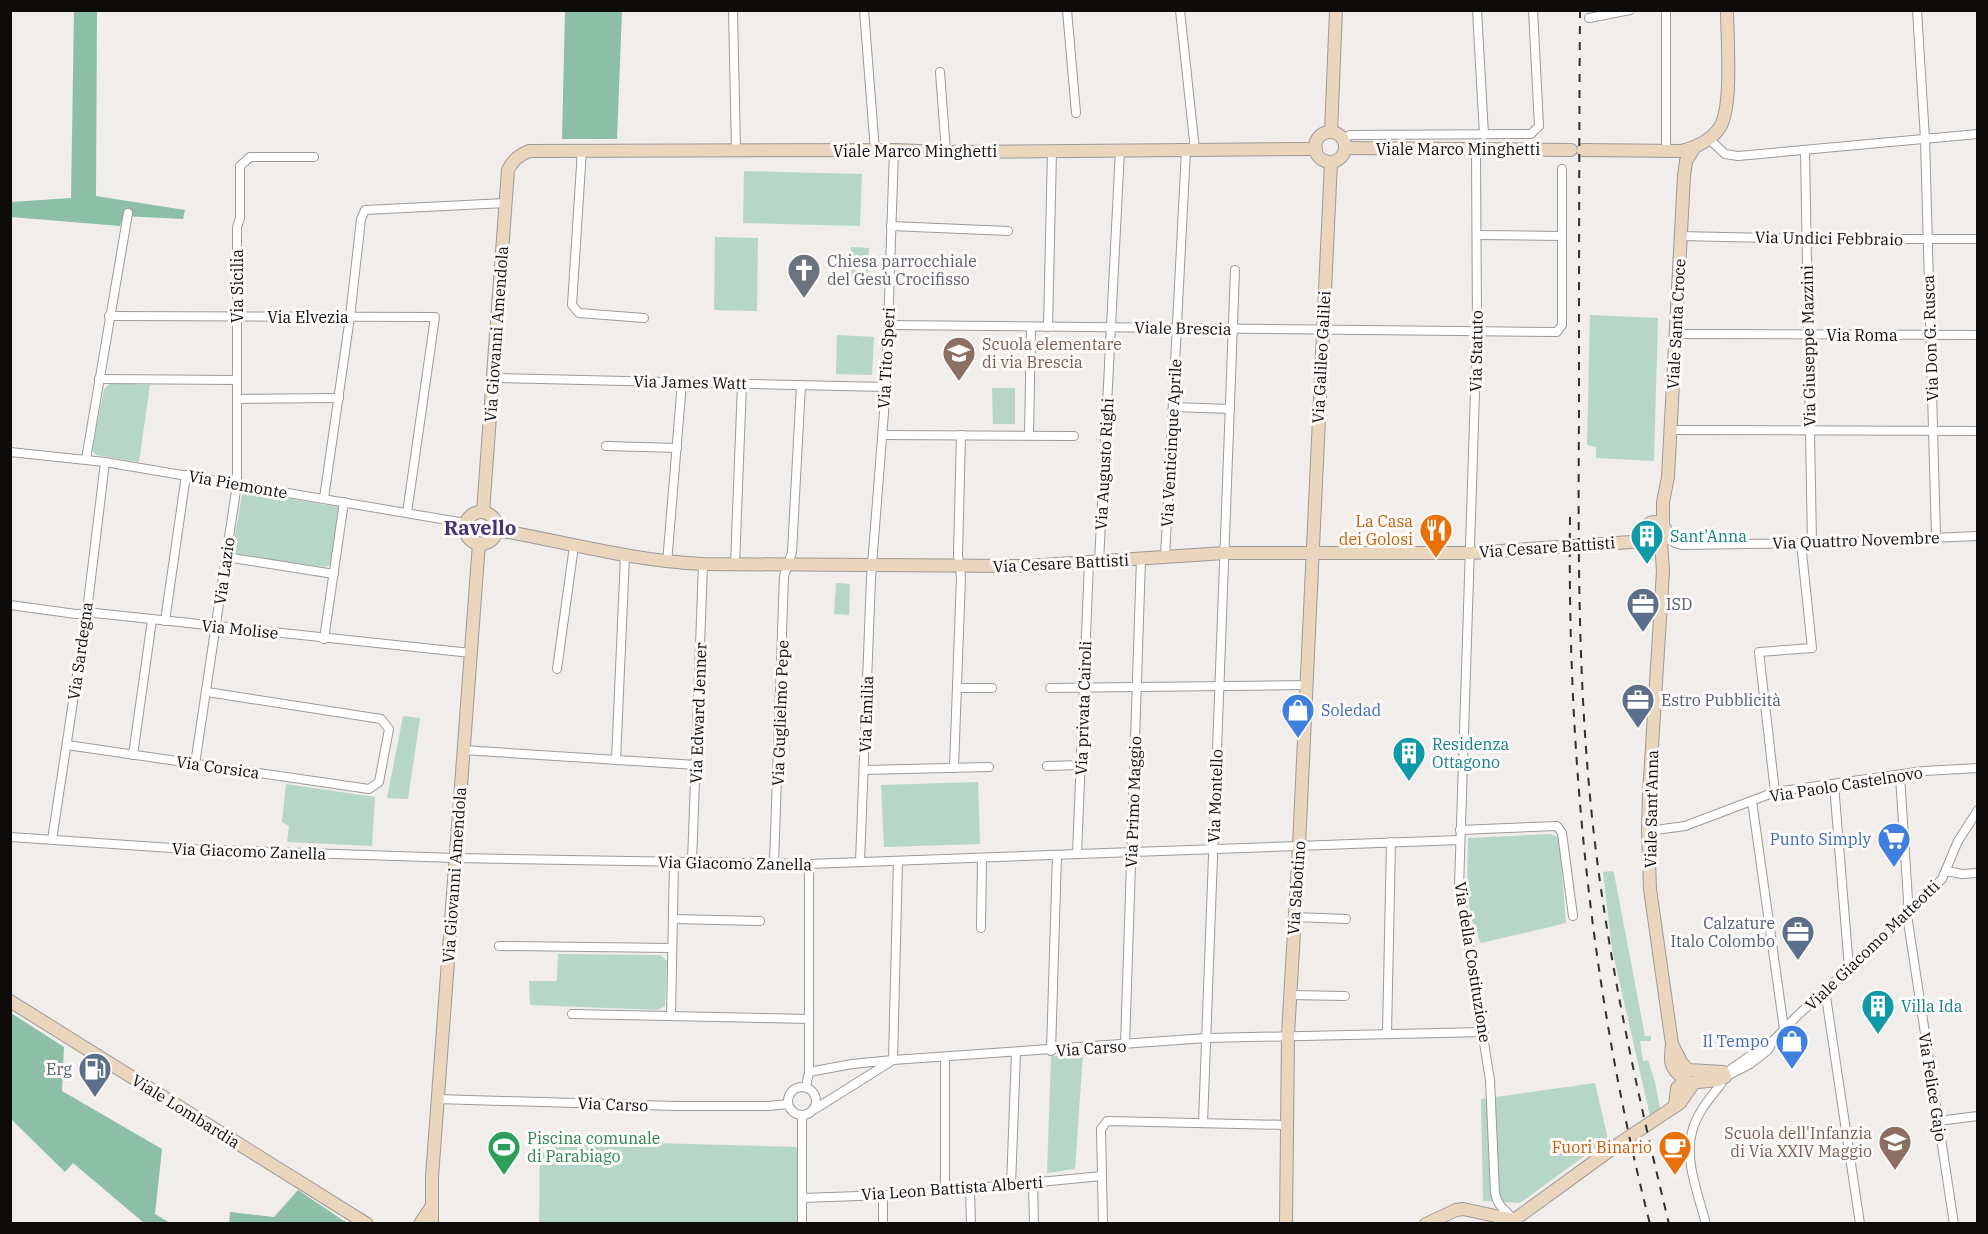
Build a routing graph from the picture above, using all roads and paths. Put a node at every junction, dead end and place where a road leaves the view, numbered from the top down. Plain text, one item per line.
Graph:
1 (733, 10) edge
2 (864, 10) edge
3 (1067, 10) edge
4 (1180, 10) edge
5 (1336, 10) edge
6 (1477, 10) edge
7 (1533, 10) edge
8 (1630, 10) edge
9 (1666, 10) edge
10 (1727, 10) edge
11 (1917, 10) edge
12 (1589, 18) dead end
13 (940, 72) dead end
14 (1076, 113) dead end
15 (1331, 132) junction
16 (1977, 134) edge
17 (1484, 135) junction
18 (1709, 139) junction
19 (1925, 139) junction
20 (1344, 144) junction
21 (1694, 148) junction
22 (1316, 149) junction
23 (1476, 149) junction
24 (582, 150) junction
25 (736, 150) junction
26 (894, 150) junction
27 (1120, 150) junction
28 (1191, 150) junction
29 (1805, 150) junction
30 (875, 151) junction
31 (1052, 151) junction
32 (1666, 151) junction
33 (946, 152) junction
34 (314, 157) dead end
35 (516, 159) joint
36 (1331, 162) junction
37 (1562, 169) dead end
38 (505, 203) junction
39 (128, 213) dead end
40 (891, 226) junction
41 (1008, 231) dead end
42 (1476, 235) junction
43 (1562, 236) junction
44 (1680, 236) junction
45 (1807, 239) junction
46 (1927, 239) junction
47 (1977, 239) edge
48 (1235, 270) dead end
49 (110, 316) junction
50 (237, 317) junction
51 (350, 317) junction
52 (644, 318) dead end
53 (888, 326) junction
54 (1030, 327) junction
55 (1048, 327) junction
56 (1111, 328) junction
57 (1177, 328) junction
58 (1233, 329) junction
59 (1323, 330) junction
60 (1477, 330) junction
61 (1676, 334) junction
62 (1808, 334) junction
63 (1929, 335) junction
64 (1977, 335) edge
65 (494, 378) junction
66 (99, 379) junction
67 (237, 380) junction
68 (682, 382) junction
69 (742, 384) junction
70 (801, 385) junction
71 (886, 387) junction
72 (339, 398) junction
73 (237, 399) junction
74 (1173, 407) junction
75 (1230, 409) junction
76 (1671, 430) junction
77 (1977, 430) edge
78 (1810, 431) junction
79 (1934, 431) junction
80 (882, 435) junction
81 (961, 435) junction
82 (1029, 435) junction
83 (1074, 436) dead end
84 (606, 447) dead end
85 (677, 448) junction
86 (10, 452) edge
87 (86, 459) junction
88 (105, 462) junction
89 (186, 475) junction
90 (237, 484) junction
91 (324, 498) junction
92 (344, 502) junction
93 (483, 512) junction
94 (407, 513) junction
95 (465, 523) junction
96 (496, 530) junction
97 (1654, 534) junction
98 (1977, 536) edge
99 (1936, 537) junction
100 (478, 543) junction
101 (1802, 543) junction
102 (1812, 543) junction
103 (574, 546) junction
104 (1312, 552) junction
105 (1225, 553) junction
106 (1471, 553) junction
107 (625, 556) junction
108 (1165, 557) junction
109 (226, 558) junction
110 (1141, 559) junction
111 (668, 562) junction
112 (1094, 562) junction
113 (703, 564) junction
114 (735, 564) junction
115 (788, 564) junction
116 (873, 565) junction
117 (960, 566) junction
118 (334, 574) junction
119 (10, 605) edge
120 (86, 614) junction
121 (152, 620) junction
122 (165, 621) junction
123 (216, 627) junction
124 (324, 639) junction
125 (471, 653) junction
126 (557, 669) dead end
127 (1306, 684) junction
128 (1084, 687) junction
129 (1137, 687) junction
130 (1220, 687) junction
131 (957, 688) junction
132 (992, 688) dead end
133 (1050, 688) dead end
134 (207, 692) junction
135 (67, 745) junction
136 (463, 750) junction
137 (133, 755) junction
138 (616, 760) junction
139 (195, 764) junction
140 (696, 765) junction
141 (1081, 765) junction
142 (1047, 766) dead end
143 (989, 767) dead end
144 (954, 768) junction
145 (1977, 768) edge
146 (864, 770) junction
147 (1900, 776) junction
148 (1834, 785) junction
149 (1775, 792) junction
150 (1752, 801) junction
151 (1977, 810) edge
152 (1460, 830) junction
153 (1648, 831) junction
154 (10, 837) edge
155 (52, 840) junction
156 (1460, 840) junction
157 (1391, 842) junction
158 (1299, 846) junction
159 (1213, 849) junction
160 (1131, 852) junction
161 (1077, 854) junction
162 (1057, 855) junction
163 (455, 858) junction
164 (982, 858) junction
165 (898, 861) junction
166 (674, 862) junction
167 (692, 862) junction
168 (860, 862) junction
169 (774, 864) junction
170 (809, 864) junction
171 (1946, 871) junction
172 (1977, 873) edge
173 (1907, 915) junction
174 (1573, 916) dead end
175 (1294, 917) junction
176 (672, 919) junction
177 (1346, 919) dead end
178 (760, 921) dead end
179 (981, 928) dead end
180 (500, 946) dead end
181 (672, 948) junction
182 (1849, 968) junction
183 (1826, 990) junction
184 (1290, 995) junction
185 (1345, 996) dead end
186 (10, 1001) edge
187 (572, 1014) dead end
188 (670, 1016) junction
189 (809, 1019) junction
190 (1784, 1029) junction
191 (1484, 1032) junction
192 (1386, 1033) junction
193 (1288, 1035) junction
194 (1207, 1038) junction
195 (1125, 1045) junction
196 (1051, 1051) junction
197 (1016, 1053) junction
198 (945, 1058) junction
199 (893, 1060) junction
200 (809, 1072) junction
201 (1723, 1076) junction
202 (1687, 1078) junction
203 (806, 1088) junction
204 (437, 1099) junction
205 (788, 1104) junction
206 (815, 1109) junction
207 (802, 1116) junction
208 (1977, 1116) edge
209 (1938, 1121) junction
210 (1203, 1123) junction
211 (1288, 1125) junction
212 (1102, 1176) junction
213 (1033, 1183) junction
214 (1011, 1185) junction
215 (970, 1188) junction
216 (945, 1191) junction
217 (883, 1195) junction
218 (802, 1198) junction
219 (431, 1207) junction
220 (1514, 1222) edge
221 (364, 1223) edge
222 (420, 1224) edge
223 (432, 1224) edge
224 (802, 1224) edge
225 (883, 1224) edge
226 (971, 1224) edge
227 (1034, 1224) edge
228 (1103, 1224) edge
229 (1286, 1224) edge
230 (1426, 1224) edge
231 (1706, 1224) edge
232 (1860, 1224) edge
233 (1954, 1224) edge

1 - 25 street
2 - 30 street
3 - 14 street
4 - 28 street, Via Venticinque Aprile
5 - 15 street
6 - 17 street
7 - 17 street
8 - 12 street
9 - 32 street
10 - 18 street
11 - 19 street, Via Don G. Rusca
13 - 33 street
15 - 20 street
15 - 22 street
16 - 19 street
17 - 20 street
18 - 21 street
18 - 29 street
19 - 29 street
19 - 46 street, Via Don G. Rusca
20 - 23 street, Viale Marco Minghetti
20 - 36 street
21 - 32 street, Viale Marco Minghetti
21 - 44 street, Viale Santa Croce
22 - 28 street, Viale Marco Minghetti
22 - 36 street
23 - 32 street, Viale Marco Minghetti
23 - 42 street, Via Statuto
24 - 25 street, Viale Marco Minghetti
24 - 35 street, Viale Marco Minghetti
24 - 52 street
25 - 30 street, Viale Marco Minghetti
26 - 30 street, Viale Marco Minghetti
26 - 33 street, Viale Marco Minghetti
26 - 40 street, Via Tito Speri
27 - 28 street, Viale Marco Minghetti
27 - 31 street, Viale Marco Minghetti
27 - 56 street, Via Augusto Righi
28 - 57 street, Via Venticinque Aprile
29 - 45 street, Via Giuseppe Mazzini
31 - 33 street, Viale Marco Minghetti
31 - 55 street
34 - 50 street, Via Sicilia
35 - 38 street, Via Giovanni Amendola
36 - 59 street, Via Galileo Galilei
37 - 43 street
38 - 51 street
38 - 65 street, Via Giovanni Amendola
39 - 49 street
40 - 41 street
40 - 53 street, Via Tito Speri
42 - 43 street
42 - 60 street, Via Statuto
43 - 60 street, Viale Brescia
44 - 45 street, Via Undici Febbraio
44 - 61 street, Viale Santa Croce
45 - 46 street, Via Undici Febbraio
45 - 62 street, Via Giuseppe Mazzini
46 - 47 street, Via Undici Febbraio
46 - 63 street, Via Don G. Rusca
48 - 58 street, Via Montello
49 - 50 street, Via Elvezia
49 - 66 street
50 - 51 street, Via Elvezia
50 - 67 street, Via Sicilia
51 - 72 street
51 - 94 street, Via Elvezia
53 - 54 street, Viale Brescia
53 - 71 street, Via Tito Speri
54 - 55 street, Viale Brescia
54 - 82 street
55 - 56 street, Viale Brescia
56 - 57 street, Viale Brescia
56 - 112 street, Via Augusto Righi
57 - 58 street, Viale Brescia
57 - 74 street, Via Venticinque Aprile
58 - 59 street, Viale Brescia
58 - 75 street, Via Montello
59 - 60 street, Viale Brescia
59 - 104 street, Via Galileo Galilei
60 - 106 street, Via Statuto
61 - 62 street, Via Roma
61 - 76 street, Viale Santa Croce
62 - 63 street, Via Roma
62 - 78 street, Via Giuseppe Mazzini
63 - 64 street, Via Roma
63 - 79 street, Via Don G. Rusca
65 - 68 street, Via James Watt
65 - 93 street, Via Giovanni Amendola
66 - 67 street
66 - 87 street
67 - 73 street, Via Sicilia
68 - 69 street, Via James Watt
68 - 85 street
69 - 70 street, Via James Watt
69 - 114 street
70 - 71 street, Via James Watt
70 - 115 street, Via Guglielmo Pepe
71 - 80 street, Via Tito Speri
72 - 73 street
72 - 91 street
73 - 90 street, Via Sicilia
74 - 75 street
74 - 108 street, Via Venticinque Aprile
75 - 105 street, Via Montello
76 - 78 street
76 - 97 street, Viale Santa Croce
77 - 79 street
78 - 79 street
78 - 102 street, Via Giuseppe Mazzini
79 - 99 street, Via Don G. Rusca
80 - 81 street
80 - 116 street, Via Tito Speri
81 - 82 street
81 - 117 street
82 - 83 street
84 - 85 street
85 - 111 street
86 - 87 street, Via Piemonte
87 - 88 street, Via Piemonte
88 - 89 street, Via Piemonte
88 - 120 street, Via Sardegna
89 - 90 street, Via Piemonte
89 - 122 street
90 - 91 street, Via Piemonte
90 - 109 street, Via Lazio
91 - 92 street, Via Piemonte
92 - 94 street, Via Piemonte
92 - 118 street
93 - 95 street
93 - 96 street
94 - 95 street, Via Piemonte
95 - 100 street
96 - 100 street
96 - 103 street, Via Cesare Battisti
97 - 101 street, Via Quattro Novembre
97 - 106 street, Via Cesare Battisti
97 - 153 street, Viale Sant'Anna
98 - 99 street, Via Quattro Novembre
99 - 102 street, Via Quattro Novembre
100 - 125 street, Via Giovanni Amendola
101 - 102 street, Via Quattro Novembre
101 - 149 street
103 - 107 street, Via Cesare Battisti
103 - 126 street
104 - 105 street, Via Cesare Battisti
104 - 106 street, Via Cesare Battisti
104 - 127 street, Via Sabotino
105 - 108 street, Via Cesare Battisti
105 - 130 street, Via Montello
106 - 152 street, Via della Costituzione
107 - 111 street, Via Cesare Battisti
107 - 138 street
108 - 110 street, Via Cesare Battisti
109 - 118 street
109 - 123 street, Via Lazio
110 - 112 street, Via Cesare Battisti
110 - 129 street, Via Primo Maggio
111 - 113 street, Via Cesare Battisti
112 - 117 street, Via Cesare Battisti
112 - 128 street, Via privata Cairoli
113 - 114 street, Via Cesare Battisti
113 - 140 street, Via Edward Jenner
114 - 115 street, Via Cesare Battisti
115 - 116 street, Via Cesare Battisti
115 - 169 street, Via Guglielmo Pepe
116 - 117 street, Via Cesare Battisti
116 - 146 street, Via Emilia
117 - 131 street
118 - 124 street
119 - 120 street, Via Molise
120 - 121 street, Via Molise
120 - 135 street, Via Sardegna
121 - 122 street, Via Molise
121 - 137 street
122 - 123 street, Via Molise
123 - 124 street, Via Molise
123 - 134 street, Via Lazio
124 - 125 street, Via Molise
125 - 136 street, Via Giovanni Amendola
127 - 130 street
127 - 158 street, Via Sabotino
128 - 129 street
128 - 133 street
128 - 141 street, Via privata Cairoli
129 - 130 street
129 - 160 street, Via Primo Maggio
130 - 159 street, Via Montello
131 - 132 street
131 - 144 street
134 - 139 street, Via Lazio
134 - 139 street, Via Corsica
135 - 137 street, Via Corsica
135 - 155 street, Via Sardegna
136 - 138 street
136 - 163 street, Via Giovanni Amendola
137 - 139 street, Via Corsica
138 - 140 street
140 - 167 street, Via Edward Jenner
141 - 142 street
141 - 161 street, Via privata Cairoli
143 - 144 street
144 - 146 street
145 - 147 street, Via Paolo Castelnovo
146 - 168 street, Via Emilia
147 - 148 street, Via Paolo Castelnovo
147 - 173 street, Via Felice Gajo
148 - 149 street, Via Paolo Castelnovo
148 - 182 street
149 - 150 street, Via Paolo Castelnovo
150 - 153 street, Via Paolo Castelnovo
150 - 190 street
151 - 171 street, Viale Giacomo Matteotti
152 - 156 street, Via della Costituzione
152 - 174 street
153 - 202 street, Viale Sant'Anna
154 - 155 street, Via Giacomo Zanella
155 - 163 street, Via Giacomo Zanella
156 - 157 street, Via Giacomo Zanella
156 - 191 street, Via della Costituzione
157 - 158 street, Via Giacomo Zanella
157 - 192 street
158 - 159 street, Via Giacomo Zanella
158 - 175 street, Via Sabotino
159 - 160 street, Via Giacomo Zanella
159 - 194 street, Via Montello
160 - 161 street, Via Giacomo Zanella
160 - 195 street, Via Primo Maggio
161 - 162 street, Via Giacomo Zanella
162 - 164 street, Via Giacomo Zanella
162 - 196 street
163 - 166 street, Via Giacomo Zanella
163 - 204 street, Via Giovanni Amendola
164 - 165 street, Via Giacomo Zanella
164 - 179 street
165 - 168 street, Via Giacomo Zanella
165 - 199 street
166 - 167 street, Via Giacomo Zanella
166 - 176 street
167 - 169 street, Via Giacomo Zanella
168 - 170 street, Via Giacomo Zanella
169 - 170 street, Via Giacomo Zanella
170 - 189 street
171 - 172 street
171 - 173 street, Viale Giacomo Matteotti
173 - 182 street, Viale Giacomo Matteotti
173 - 209 street, Via Felice Gajo
175 - 177 street
175 - 184 street, Via Sabotino
176 - 178 street
176 - 181 street
180 - 181 street
181 - 188 street
182 - 183 street, Viale Giacomo Matteotti
183 - 190 street, Viale Giacomo Matteotti
183 - 232 street
184 - 185 street
184 - 193 street, Via Sabotino
186 - 221 street, Viale Lombardia
187 - 188 street
188 - 189 street
189 - 200 street
190 - 201 street, Viale Giacomo Matteotti
191 - 192 street, Via Carso
191 - 220 street, Via della Costituzione
192 - 193 street, Via Carso
193 - 194 street, Via Carso
193 - 211 street, Via Sabotino
194 - 195 street, Via Carso
194 - 210 street, Via Montello
195 - 196 street, Via Carso
196 - 197 street, Via Carso
197 - 198 street, Via Carso
197 - 214 street
198 - 199 street, Via Carso
198 - 216 street
199 - 200 street, Via Carso
199 - 206 street, Via Carso
200 - 203 street
201 - 202 street, Viale Giacomo Matteotti
201 - 231 street
202 - 220 street
203 - 205 street
203 - 206 street
204 - 205 street, Via Carso
204 - 219 street, Via Giovanni Amendola
205 - 207 street
206 - 207 street
207 - 218 street
208 - 209 street
209 - 233 street, Via Felice Gajo
210 - 211 street
210 - 212 street
211 - 229 street, Via Sabotino
212 - 213 street, Via Leon Battista Alberti
212 - 228 street
213 - 214 street, Via Leon Battista Alberti
213 - 227 street
214 - 215 street, Via Leon Battista Alberti
215 - 216 street, Via Leon Battista Alberti
215 - 226 street
216 - 217 street, Via Leon Battista Alberti
217 - 218 street, Via Leon Battista Alberti
217 - 225 street
218 - 224 street
219 - 222 street, Via Giovanni Amendola
219 - 223 street, Via Giovanni Amendola
220 - 230 street

